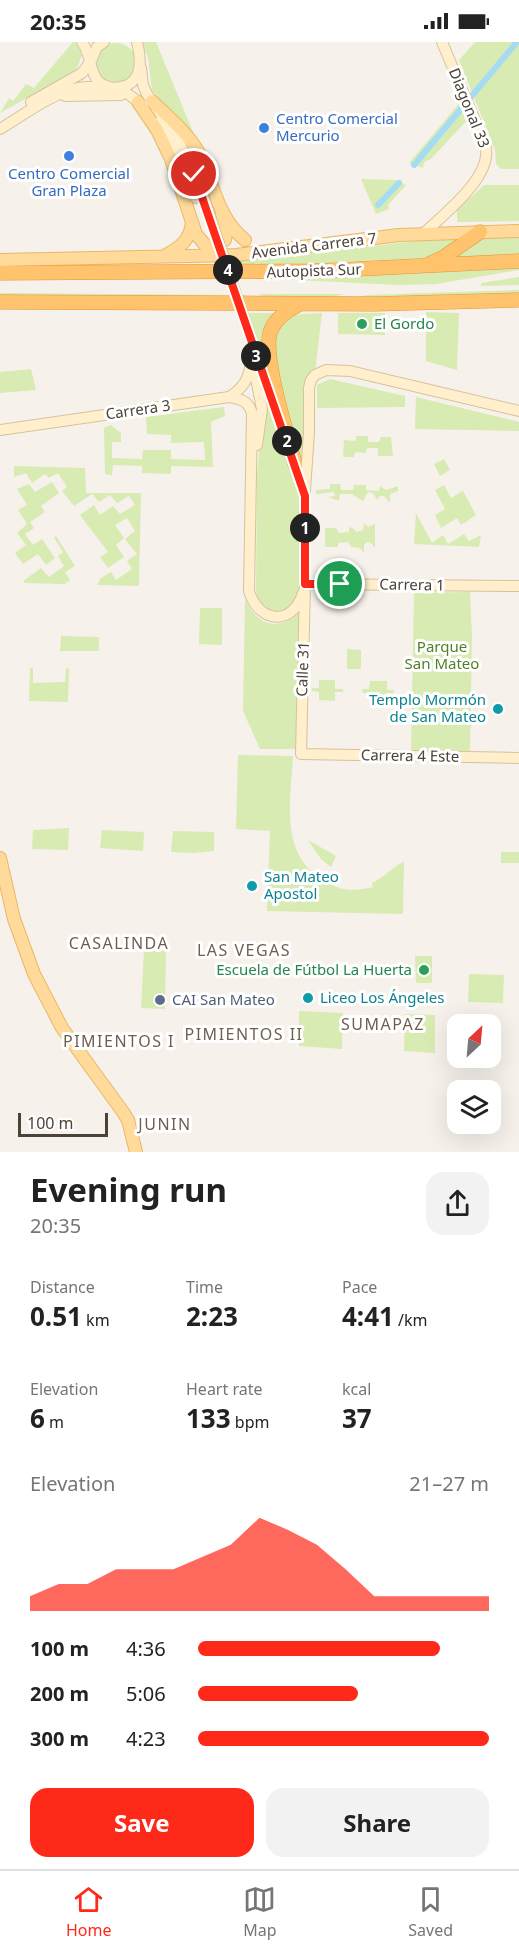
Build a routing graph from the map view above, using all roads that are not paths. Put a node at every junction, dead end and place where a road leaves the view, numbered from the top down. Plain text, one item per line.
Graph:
1 (82, 42) edge
2 (104, 42) edge
3 (127, 42) edge
4 (137, 42) edge
5 (441, 42) edge
6 (91, 61) junction
7 (140, 61) junction
8 (110, 88) junction
9 (50, 99) junction
10 (135, 100) junction
11 (152, 100) junction
12 (0, 121) edge
13 (0, 129) edge
14 (200, 197) junction
15 (222, 213) junction
16 (192, 220) junction
17 (519, 231) edge
18 (480, 232) junction
19 (424, 233) junction
20 (245, 240) dead end
21 (166, 255) junction
22 (0, 260) edge
23 (519, 261) edge
24 (414, 267) junction
25 (0, 273) edge
26 (519, 300) edge
27 (0, 302) edge
28 (301, 304) junction
29 (254, 358) junction
30 (229, 397) junction
31 (519, 411) edge
32 (0, 430) edge
33 (295, 464) junction
34 (252, 481) junction
35 (305, 496) junction
36 (305, 584) junction
37 (519, 586) edge
38 (301, 754) joint
39 (519, 758) edge
40 (0, 858) edge
41 (0, 895) edge
42 (128, 1152) edge
43 (136, 1152) edge

1 - 6 main road
2 - 6 main road
3 - 7 main road
4 - 7 main road
5 - 19 main road, Diagonal 33
6 - 8 main road
6 - 12 main road
7 - 8 main road
7 - 11 main road
8 - 9 main road
8 - 10 main road
9 - 10 main road
9 - 13 main road
10 - 14 main road
10 - 16 main road
11 - 14 main road
11 - 15 main road
14 - 29 main road, bridge
15 - 16 main road
15 - 20 main road
16 - 21 main road
17 - 18 main road, Avenida Carrera 7
18 - 19 main road, Avenida Carrera 7
18 - 24 highway
19 - 21 main road, Avenida Carrera 7
21 - 22 main road, Avenida Carrera 7
23 - 24 highway, Autopista Sur
24 - 25 highway, Autopista Sur
26 - 28 highway, Autopista Sur
27 - 28 highway, Autopista Sur
28 - 33 highway
29 - 30 main road
29 - 33 main road
29 - 34 main road
30 - 32 main road, Carrera 3
30 - 34 main road
31 - 35 main road
33 - 35 main road
34 - 36 main road
35 - 36 main road, Calle 31
36 - 37 main road, Carrera 1
36 - 38 main road, Calle 31
38 - 39 main road, Carrera 4 Este
40 - 43 main road
41 - 42 main road

